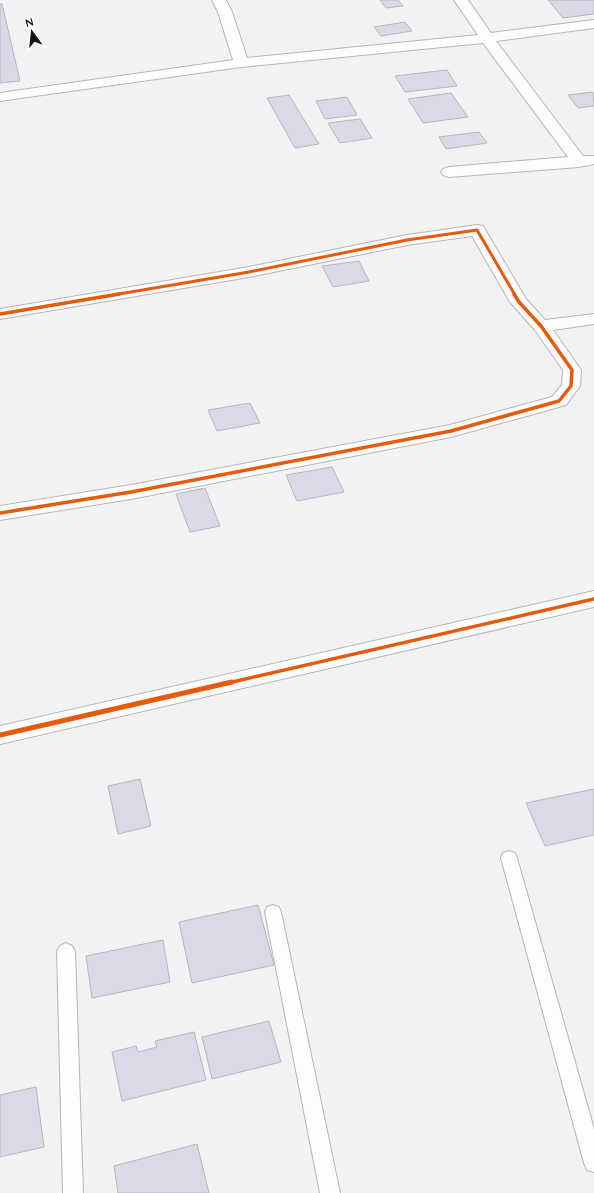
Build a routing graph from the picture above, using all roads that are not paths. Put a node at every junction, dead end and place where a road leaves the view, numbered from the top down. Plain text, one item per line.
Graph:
1 (219, 0) edge
2 (461, 0) edge
3 (594, 24) edge
4 (487, 38) junction
5 (241, 63) junction
6 (0, 97) edge
7 (587, 161) edge
8 (449, 172) dead end
9 (0, 314) edge
10 (594, 319) edge
11 (540, 326) junction
12 (0, 513) edge
13 (594, 599) edge
14 (0, 734) edge
15 (510, 858) dead end
16 (273, 912) dead end
17 (66, 951) dead end
18 (594, 1163) edge
19 (73, 1193) edge
20 (330, 1193) edge

1 - 5 street
2 - 4 street
3 - 4 street
4 - 5 street
4 - 7 street
5 - 6 street
7 - 8 street
9 - 11 street
10 - 11 street
11 - 12 street
13 - 14 street
15 - 18 lane
16 - 20 lane
17 - 19 lane

